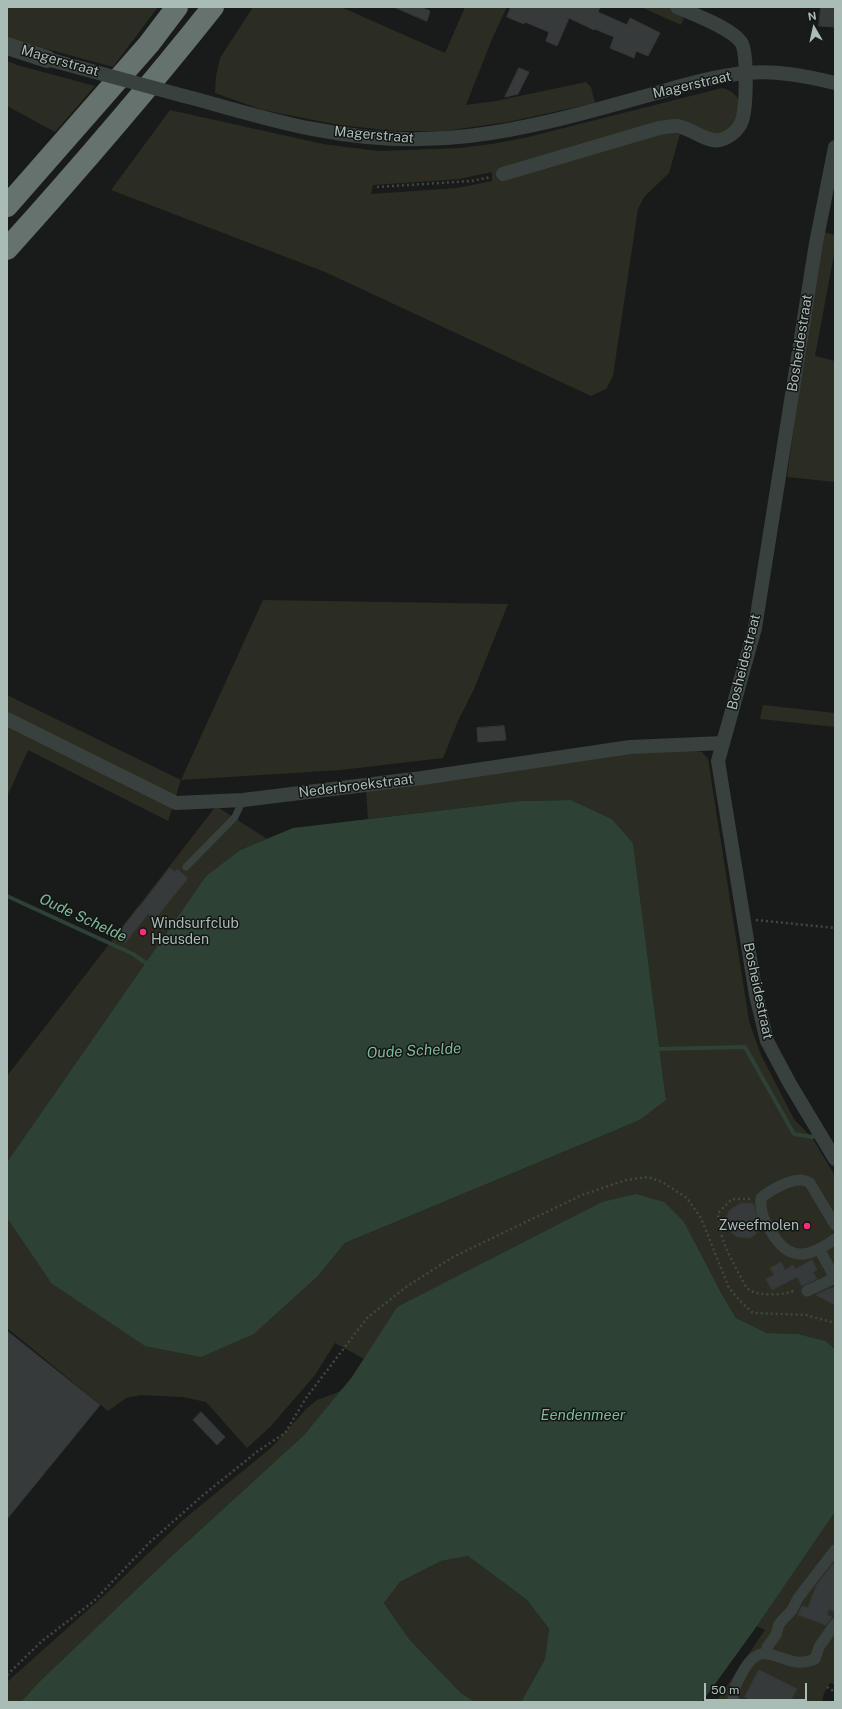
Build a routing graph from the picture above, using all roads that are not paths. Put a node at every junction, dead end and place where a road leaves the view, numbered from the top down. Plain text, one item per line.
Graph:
1 (177, 7) edge
2 (213, 7) edge
3 (677, 7) edge
4 (7, 46) edge
5 (47, 59) joint
6 (746, 73) junction
7 (835, 83) edge
8 (835, 147) edge
9 (503, 174) road end
10 (7, 206) edge
11 (7, 249) edge
12 (7, 719) edge
13 (723, 743) junction
14 (242, 800) junction
15 (186, 867) dead end
16 (835, 1159) edge
17 (835, 1225) edge
18 (835, 1238) edge
19 (819, 1249) junction
20 (835, 1278) edge
21 (802, 1290) road end
22 (835, 1550) edge
23 (835, 1624) edge
24 (767, 1652) junction
25 (733, 1702) edge

1 - 10 highway
2 - 11 highway
3 - 6 street
4 - 5 street, Magerstraat
5 - 6 street, Magerstraat, bridge
6 - 7 street, Magerstraat
6 - 9 street, Magerstraat
8 - 13 street, Bosheidestraat
12 - 14 street, Nederbroekstraat
13 - 14 street, Nederbroekstraat
13 - 16 street, Bosheidestraat
14 - 15 lane
17 - 19 street
18 - 19 street
19 - 20 street
20 - 21 street
22 - 24 street
23 - 24 street
24 - 25 street

